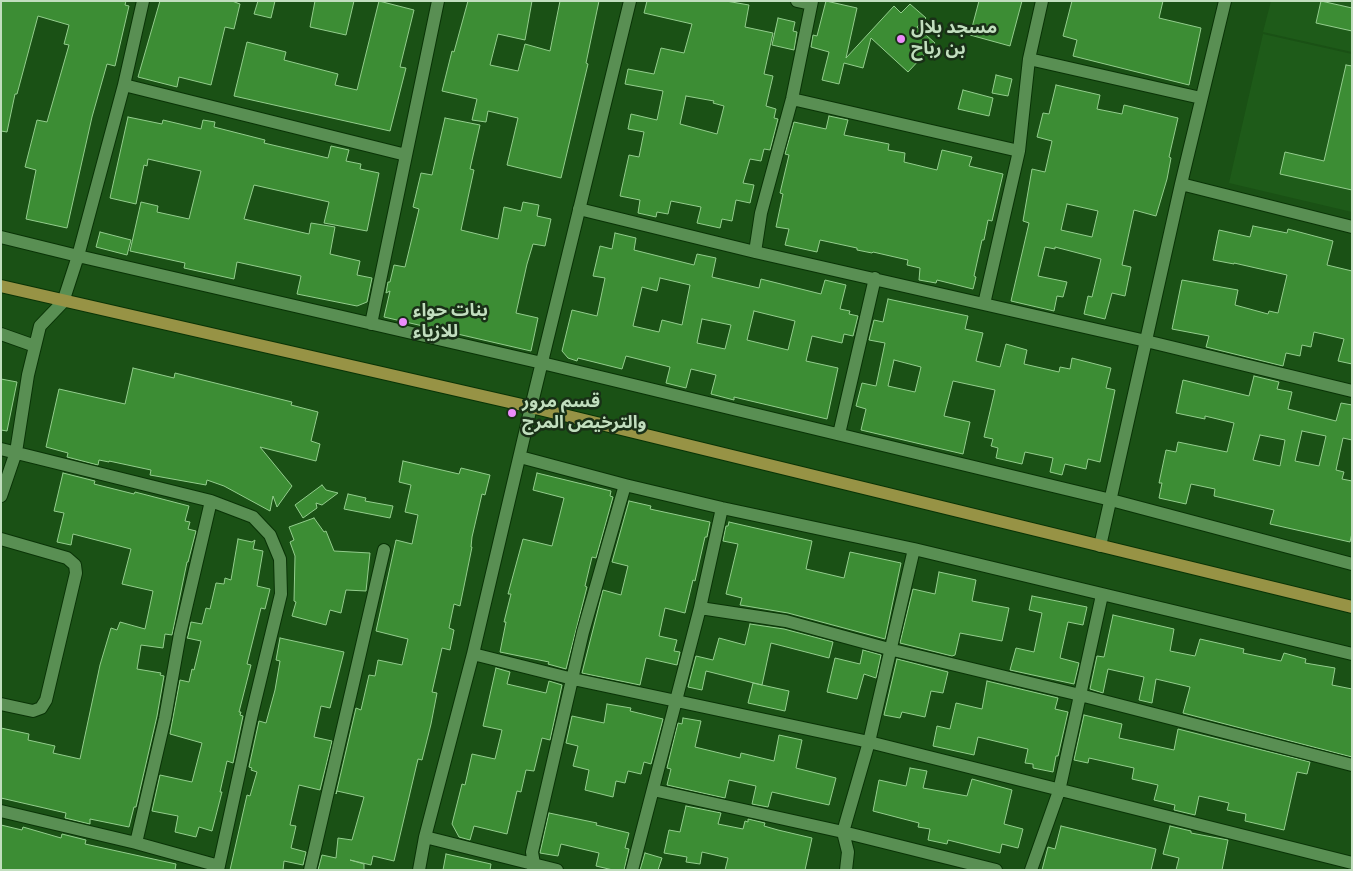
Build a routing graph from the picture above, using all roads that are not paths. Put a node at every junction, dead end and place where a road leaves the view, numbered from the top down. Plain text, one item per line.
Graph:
1 (143, 1) edge
2 (438, 1) edge
3 (630, 1) edge
4 (797, 1) edge
5 (1042, 1) edge
6 (1225, 1) edge
7 (812, 3) edge
8 (1029, 58) junction
9 (124, 86) junction
10 (1202, 98) junction
11 (792, 99) junction
12 (1019, 151) junction
13 (406, 155) junction
14 (1181, 184) junction
15 (579, 209) junction
16 (1352, 227) edge
17 (1, 237) edge
18 (754, 252) junction
19 (78, 256) junction
20 (875, 278) junction
21 (1, 286) edge
22 (63, 302) junction
23 (984, 304) junction
24 (371, 324) junction
25 (1, 334) edge
26 (1146, 340) junction
27 (35, 346) junction
28 (542, 363) junction
29 (1352, 391) edge
30 (530, 407) junction
31 (839, 434) junction
32 (1, 448) edge
33 (16, 452) junction
34 (520, 457) junction
35 (625, 485) junction
36 (1, 496) edge
37 (1111, 500) junction
38 (211, 501) junction
39 (722, 508) junction
40 (1, 539) edge
41 (1100, 546) junction
42 (914, 549) junction
43 (384, 550) dead end
44 (1352, 564) edge
45 (1102, 595) junction
46 (1352, 607) edge
47 (700, 608) junction
48 (890, 649) junction
49 (473, 654) junction
50 (1352, 654) edge
51 (573, 679) junction
52 (1080, 695) junction
53 (676, 702) junction
54 (1, 704) edge
55 (869, 742) junction
56 (1352, 765) edge
57 (653, 790) junction
58 (1059, 791) junction
59 (1, 811) edge
60 (843, 832) junction
61 (424, 837) junction
62 (136, 843) junction
63 (1352, 863) edge
64 (533, 867) edge
65 (218, 868) edge
66 (310, 870) edge
67 (419, 870) edge
68 (557, 870) edge
69 (632, 870) edge
70 (846, 870) edge
71 (996, 870) edge
72 (1032, 870) edge

1 - 9 street
2 - 13 street
3 - 15 street
4 - 7 street
5 - 8 street
6 - 10 street
7 - 11 street
8 - 10 street
8 - 12 street
9 - 13 street
9 - 19 street
10 - 14 street
11 - 12 street
11 - 18 street
12 - 23 street
13 - 24 street
14 - 16 street
14 - 26 street
15 - 18 street
15 - 28 street
17 - 19 street
18 - 20 street
19 - 22 street
19 - 24 street
20 - 23 street
20 - 31 street
21 - 22 main road
22 - 27 street
22 - 30 main road
23 - 26 street
24 - 28 street
25 - 27 street
26 - 29 street
26 - 37 street
27 - 33 street
28 - 30 street
28 - 31 street
30 - 34 street
30 - 41 main road
31 - 37 street
32 - 33 street
33 - 36 street
33 - 38 street
34 - 35 street
34 - 49 street
35 - 39 street
35 - 51 street
37 - 41 street
37 - 44 street
38 - 62 street
38 - 65 street
39 - 42 street
39 - 47 street
40 - 54 street
41 - 46 main road
42 - 45 street
42 - 48 street
43 - 66 street
45 - 50 street
45 - 52 street
47 - 48 street
47 - 53 street
48 - 52 street
48 - 55 street
49 - 51 street
49 - 61 street
51 - 53 street
51 - 64 street
52 - 56 street
52 - 58 street
53 - 55 street
53 - 57 street
55 - 58 street
55 - 60 street
57 - 60 street
57 - 69 street
58 - 63 street
58 - 72 street
59 - 62 street
60 - 70 street
60 - 71 street
61 - 64 street
61 - 67 street
62 - 65 street
64 - 68 street

